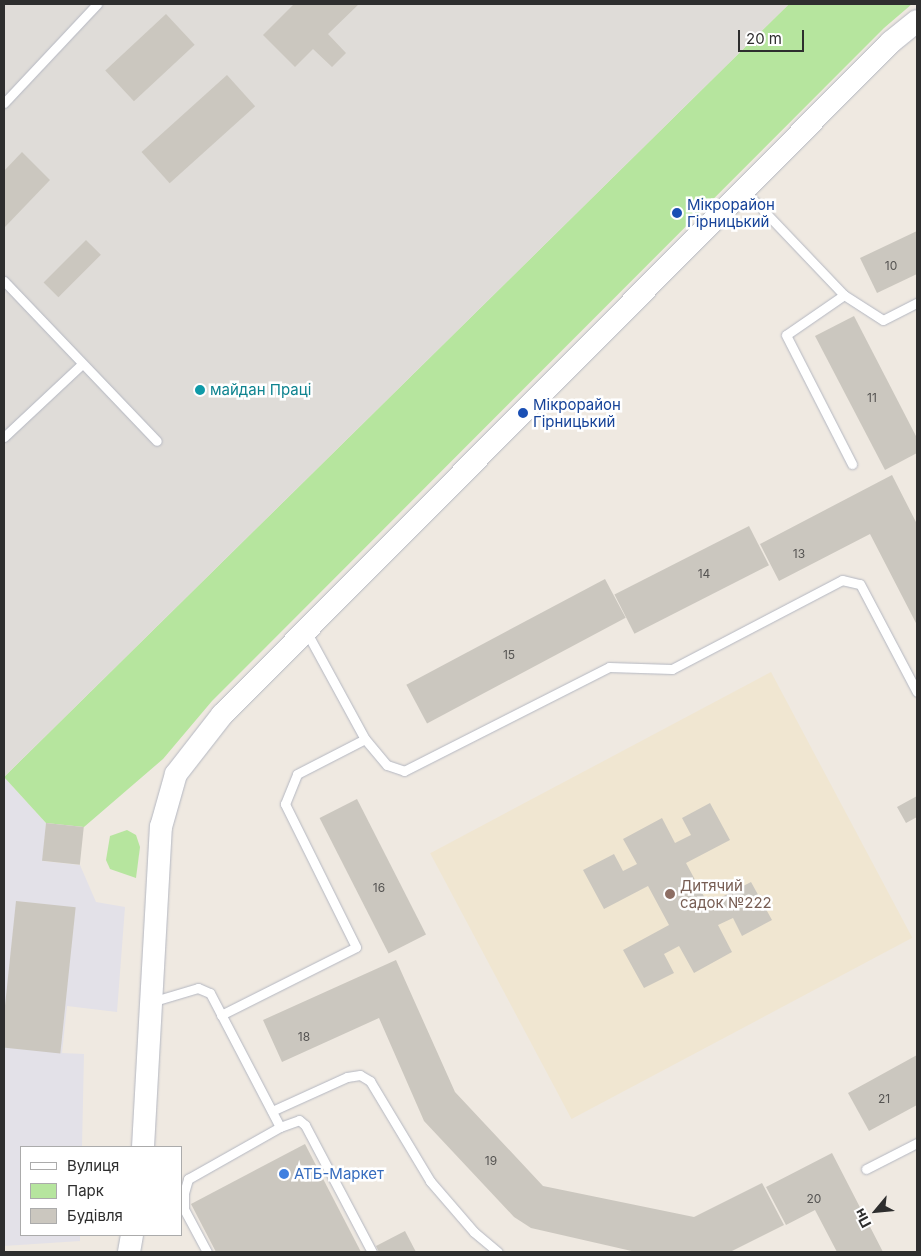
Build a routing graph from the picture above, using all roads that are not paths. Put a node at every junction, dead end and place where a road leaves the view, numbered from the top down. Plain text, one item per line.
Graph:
1 (97, 4) edge
2 (917, 21) edge
3 (4, 103) edge
4 (744, 190) junction
5 (4, 282) edge
6 (844, 295) junction
7 (917, 303) edge
8 (82, 365) junction
9 (4, 437) edge
10 (158, 441) dead end
11 (852, 464) dead end
12 (306, 631) junction
13 (917, 692) edge
14 (365, 738) junction
15 (151, 1002) junction
16 (221, 1015) junction
17 (272, 1111) junction
18 (280, 1127) junction
19 (917, 1143) edge
20 (143, 1146) edge
21 (866, 1169) dead end
22 (132, 1236) edge
23 (129, 1252) edge
24 (207, 1252) edge
25 (372, 1252) edge
26 (498, 1252) edge

1 - 3 lane
2 - 4 street
4 - 6 lane
4 - 12 street
5 - 8 lane
6 - 7 lane
6 - 11 lane
8 - 9 lane
8 - 10 lane
12 - 14 lane
12 - 15 street
13 - 14 lane
14 - 16 lane
15 - 16 lane
15 - 20 street
16 - 17 lane
17 - 18 lane
17 - 26 lane
18 - 24 lane
18 - 25 lane
19 - 21 lane
22 - 23 street

